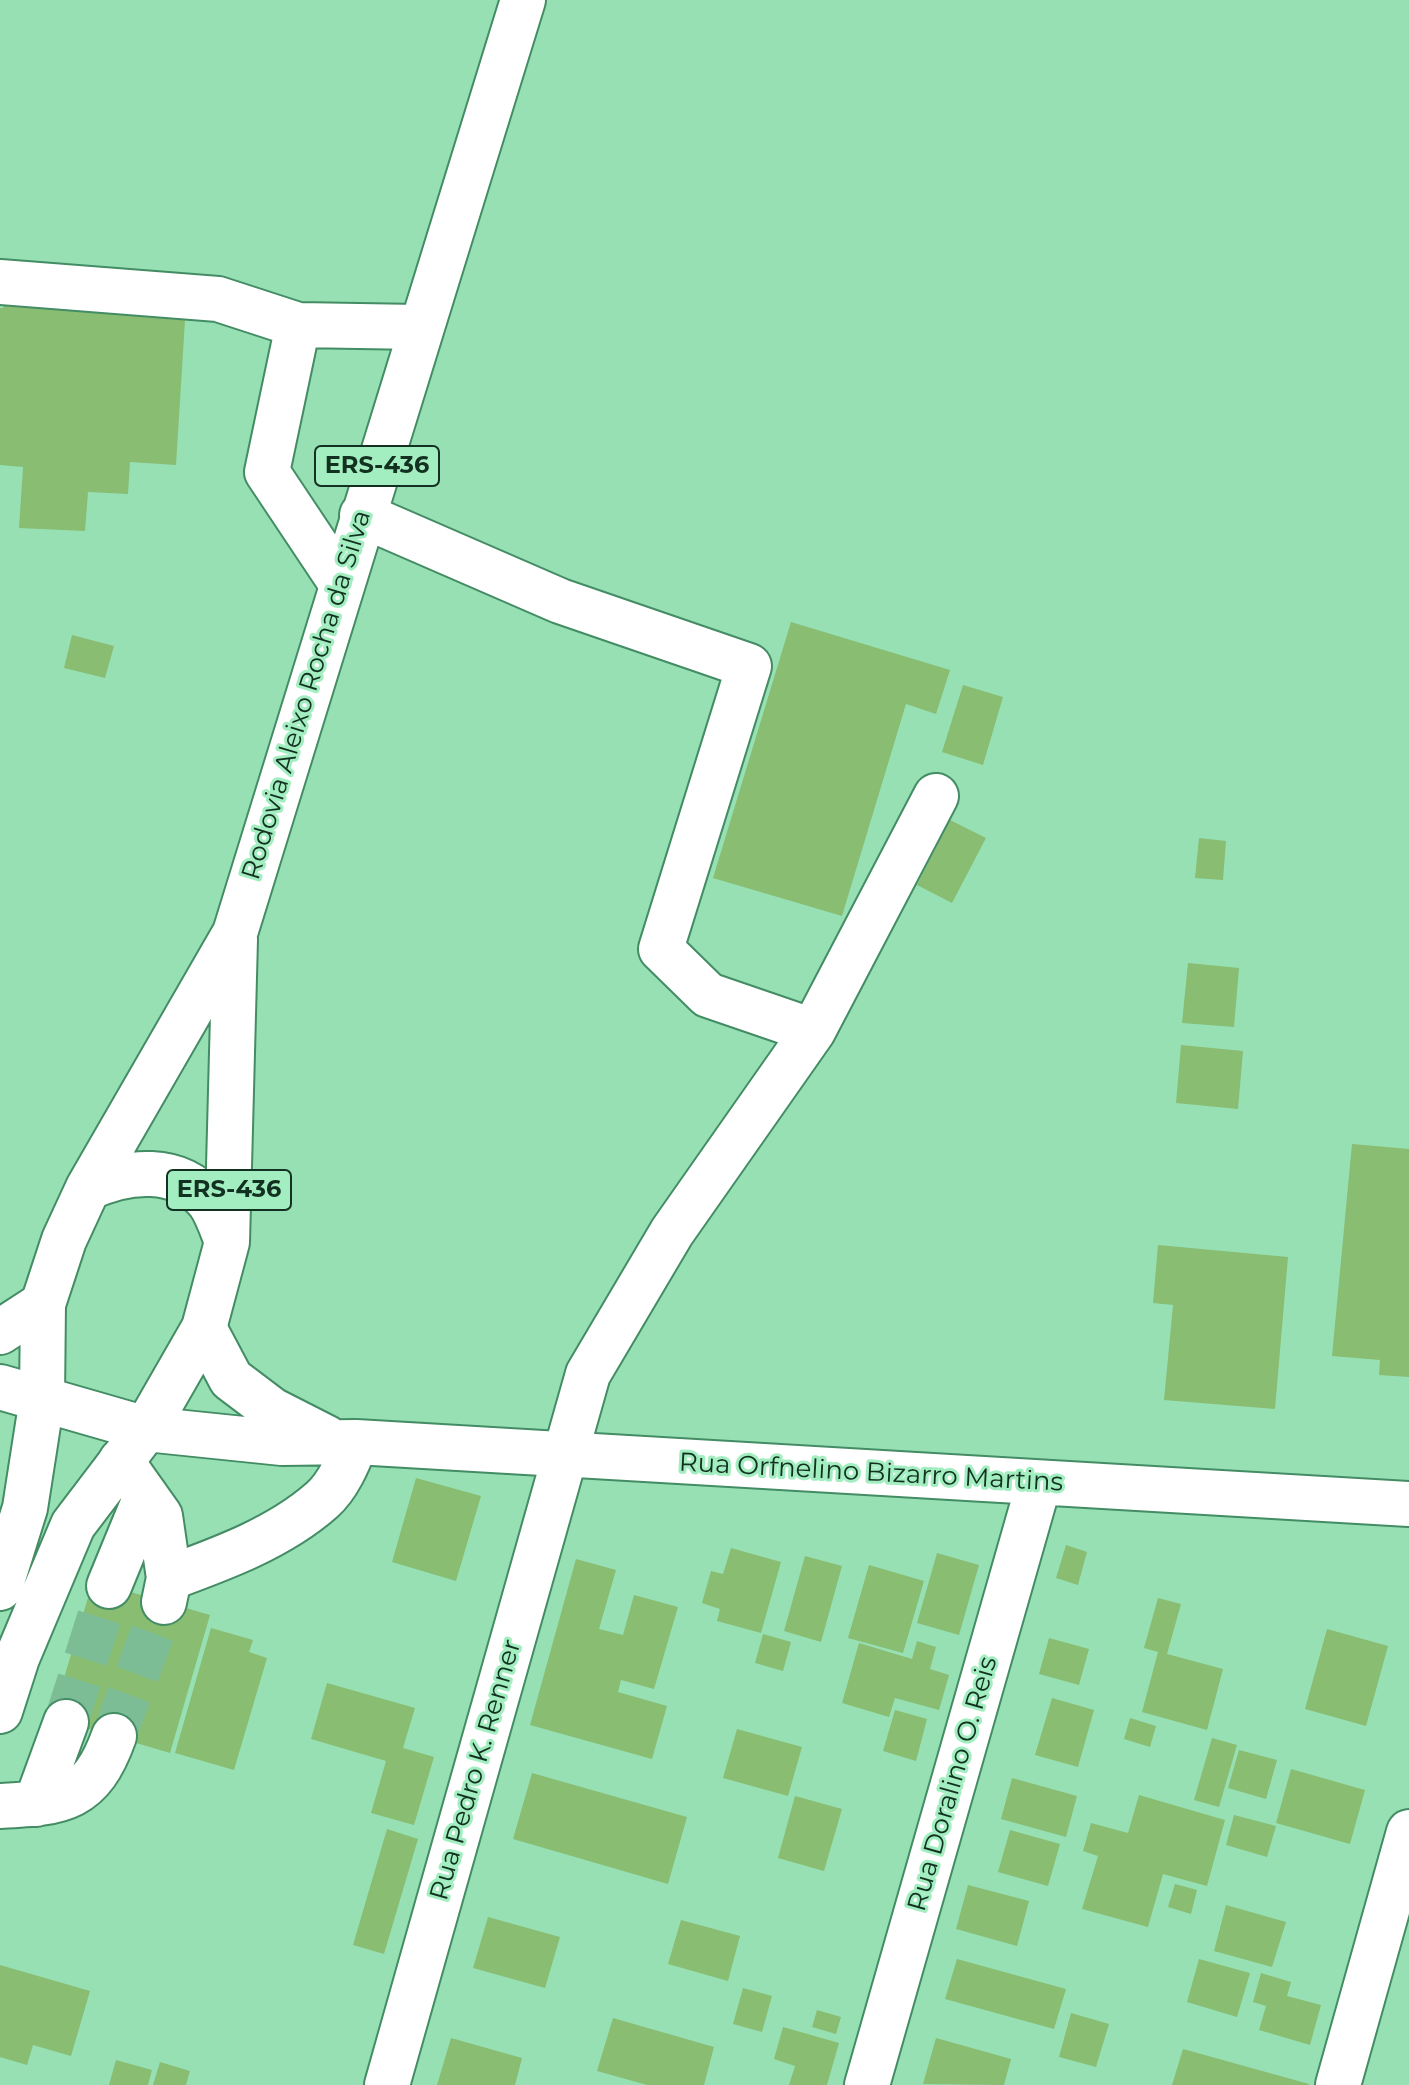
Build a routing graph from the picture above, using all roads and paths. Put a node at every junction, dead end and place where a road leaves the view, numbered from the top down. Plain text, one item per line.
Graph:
1 (523, 0) edge
2 (0, 282) edge
3 (298, 325) junction
4 (419, 327) junction
5 (362, 515) junction
6 (341, 583) junction
7 (936, 796) dead end
8 (235, 933) junction
9 (813, 1031) junction
10 (88, 1188) junction
11 (227, 1242) junction
12 (43, 1304) junction
13 (204, 1328) junction
14 (0, 1332) edge
15 (0, 1387) edge
16 (42, 1399) junction
17 (344, 1442) junction
18 (133, 1445) junction
19 (566, 1455) junction
20 (1039, 1483) junction
21 (146, 1496) junction
22 (1409, 1504) edge
23 (109, 1586) tunnel mouth
24 (0, 1588) edge
25 (0, 1711) edge
26 (66, 1722) tunnel mouth
27 (114, 1736) tunnel mouth
28 (18, 1805) edge
29 (1409, 1832) edge
30 (387, 2085) edge
31 (867, 2085) edge
32 (1338, 2085) edge

1 - 4 street, Rodovia Aleixo Rocha da Silva / ERS-436
2 - 3 street
3 - 4 street
3 - 6 street
4 - 5 street, Rodovia Aleixo Rocha da Silva / ERS-436
5 - 6 street, Rodovia Aleixo Rocha da Silva / ERS-436
5 - 9 street
6 - 8 street, Rodovia Aleixo Rocha da Silva / ERS-436
7 - 9 street, Rua Pedro K. Renner
8 - 10 street, Rodovia Aleixo Rocha da Silva / ERS-436
8 - 11 street, Rodovia Aleixo Rocha da Silva / ERS-436
9 - 19 street, Rua Pedro K. Renner
10 - 11 street
10 - 12 street, Rodovia Aleixo Rocha da Silva / ERS-436
11 - 13 street, Rodovia Aleixo Rocha da Silva / ERS-436
12 - 14 street
12 - 16 street, Rodovia Aleixo Rocha da Silva / ERS-436
13 - 17 street, Rua Orfnelino Bizarro Martins
13 - 18 street, Rodovia Aleixo Rocha da Silva / ERS-436
15 - 16 street, Rua Orfnelino Bizarro Martins
16 - 18 street, Rua Orfnelino Bizarro Martins
16 - 24 street, Rodovia Aleixo Rocha da Silva / ERS-436
17 - 18 street, Rua Orfnelino Bizarro Martins
17 - 19 street, Rua Orfnelino Bizarro Martins
17 - 21 street
18 - 21 street
18 - 25 street, Rodovia Aleixo Rocha da Silva / ERS-436
19 - 20 street, Rua Orfnelino Bizarro Martins
19 - 30 street, Rua Pedro K. Renner
20 - 22 street, Rua Orfnelino Bizarro Martins
20 - 31 street, Rua Doralino O. Reis
21 - 23 street
26 - 28 street
27 - 28 street
29 - 32 street

